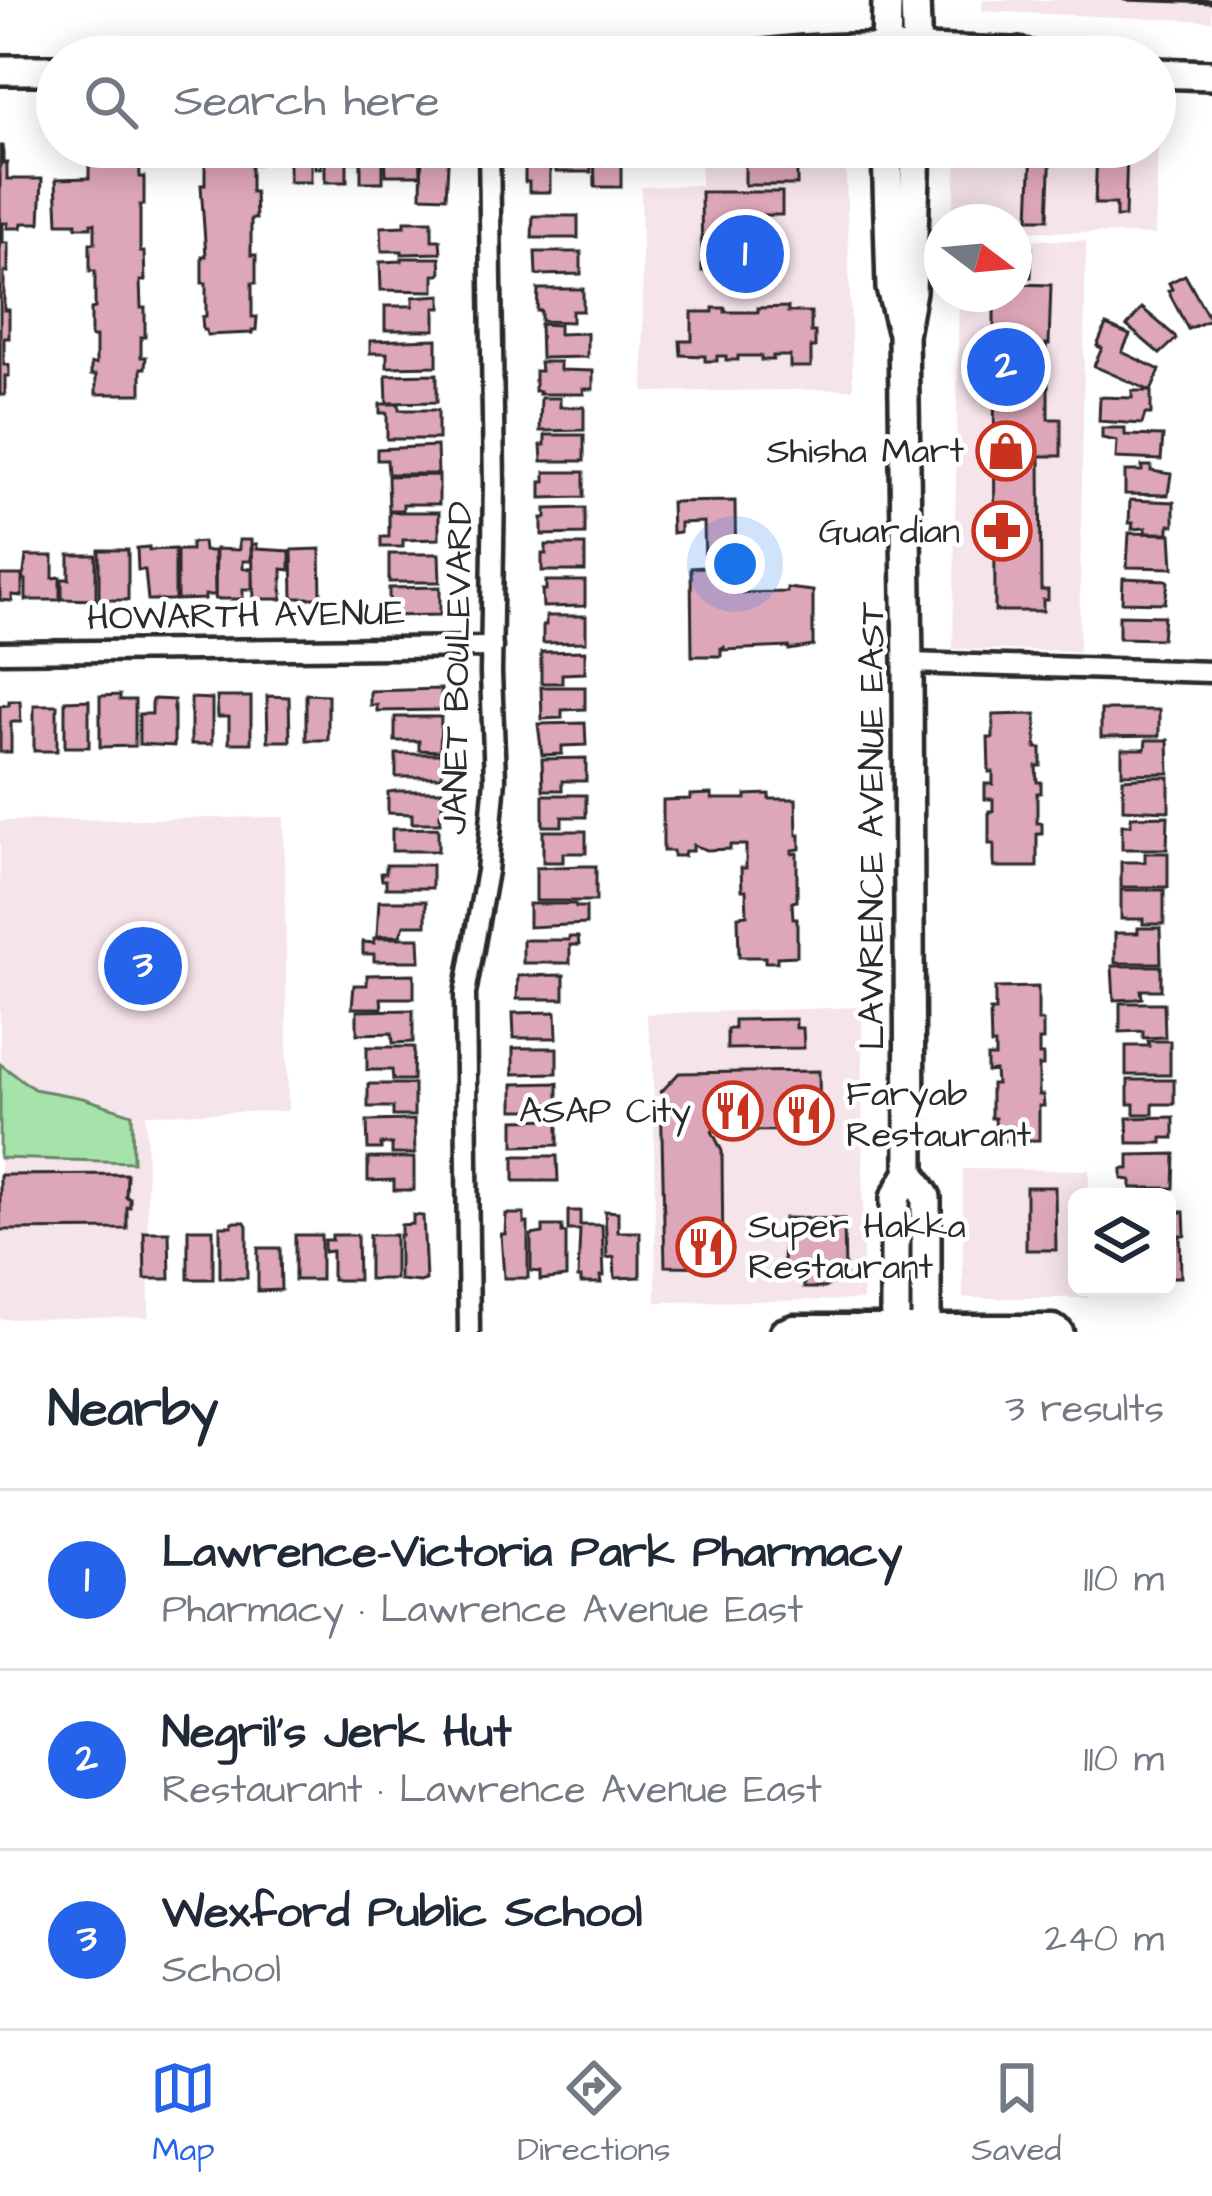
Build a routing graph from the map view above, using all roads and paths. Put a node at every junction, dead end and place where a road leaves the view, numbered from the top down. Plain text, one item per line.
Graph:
1 (887, 0) edge
2 (916, 0) edge
3 (886, 36) edge
4 (917, 36) edge
5 (0, 70) edge
6 (36, 70) edge
7 (1176, 74) edge
8 (1212, 75) edge
9 (489, 168) edge
10 (888, 168) edge
11 (915, 168) edge
12 (903, 335) junction
13 (492, 647) junction
14 (0, 652) edge
15 (908, 663) junction
16 (1212, 672) edge
17 (910, 1172) junction
18 (895, 1330) edge
19 (926, 1330) edge
20 (469, 1332) edge
21 (783, 1332) edge
22 (1060, 1332) edge

1 - 3 main road
2 - 4 main road
5 - 6 main road
7 - 8 main road
9 - 13 street, JANET BOULEVARD
10 - 12 main road, LAWRENCE AVENUE EAST
11 - 12 main road, LAWRENCE AVENUE EAST
12 - 15 main road, LAWRENCE AVENUE EAST
13 - 14 street, HOWARTH AVENUE
13 - 20 street, JANET BOULEVARD
15 - 16 street
15 - 17 main road, LAWRENCE AVENUE EAST
17 - 18 main road, LAWRENCE AVENUE EAST
17 - 19 main road, LAWRENCE AVENUE EAST
18 - 19 street
18 - 21 street
19 - 22 street

